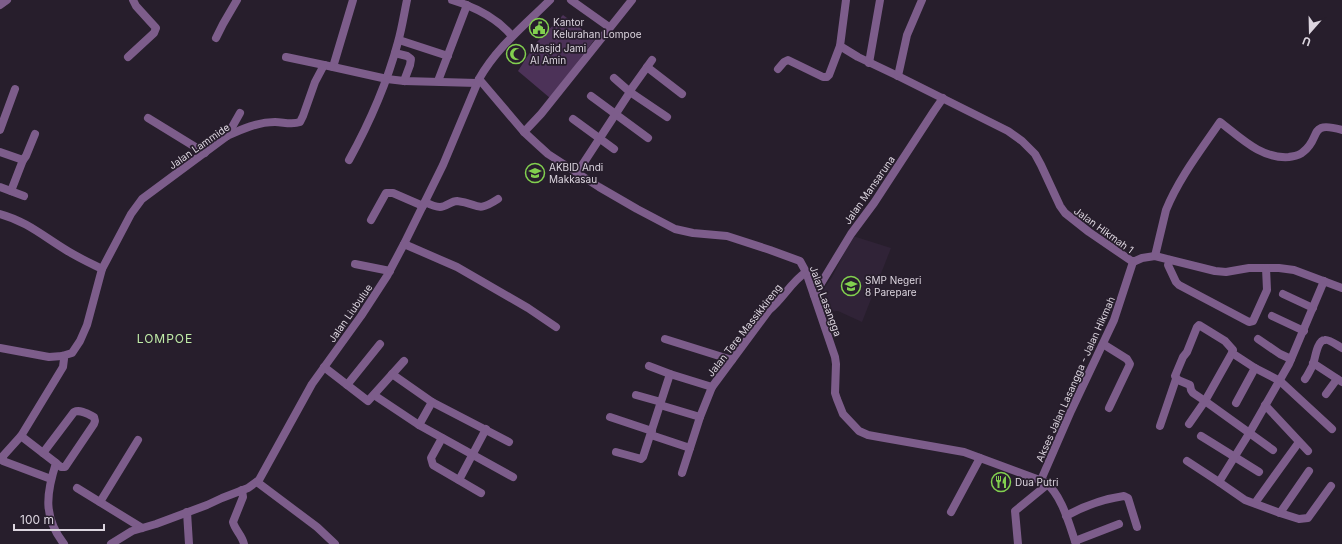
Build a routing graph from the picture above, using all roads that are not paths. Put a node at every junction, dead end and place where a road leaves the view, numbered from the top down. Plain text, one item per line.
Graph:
1 (7, 0) edge
2 (133, 0) edge
3 (234, 0) edge
4 (353, 0) edge
5 (407, 0) edge
6 (452, 0) edge
7 (571, 0) edge
8 (632, 0) edge
9 (846, 0) edge
10 (880, 0) edge
11 (922, 0) edge
12 (548, 1) edge
13 (0, 5) edge
14 (467, 5) junction
15 (609, 28) junction
16 (512, 36) junction
17 (216, 38) dead end
18 (399, 40) junction
19 (840, 46) junction
20 (395, 53) junction
21 (448, 56) junction
22 (128, 57) dead end
23 (286, 57) dead end
24 (652, 60) dead end
25 (869, 63) junction
26 (328, 66) junction
27 (647, 67) junction
28 (778, 69) dead end
29 (898, 76) junction
30 (614, 78) dead end
31 (387, 79) junction
32 (404, 81) junction
33 (438, 81) junction
34 (478, 81) junction
35 (15, 89) dead end
36 (630, 92) junction
37 (682, 94) dead end
38 (591, 96) dead end
39 (943, 98) junction
40 (240, 113) dead end
41 (616, 114) junction
42 (667, 117) dead end
43 (148, 118) dead end
44 (573, 120) dead end
45 (0, 130) edge
46 (1342, 130) edge
47 (524, 132) junction
48 (35, 134) dead end
49 (227, 136) junction
50 (600, 138) junction
51 (648, 138) dead end
52 (614, 149) dead end
53 (0, 152) edge
54 (206, 152) junction
55 (23, 160) junction
56 (349, 160) dead end
57 (577, 173) junction
58 (0, 187) edge
59 (12, 191) junction
60 (24, 196) dead end
61 (498, 199) dead end
62 (424, 204) junction
63 (0, 214) edge
64 (371, 220) dead end
65 (404, 244) junction
66 (1155, 256) junction
67 (1170, 260) junction
68 (1133, 262) junction
69 (355, 264) dead end
70 (804, 268) junction
71 (1266, 268) junction
72 (102, 269) junction
73 (390, 271) junction
74 (1324, 281) junction
75 (1342, 288) edge
76 (1283, 294) dead end
77 (814, 295) junction
78 (1313, 308) junction
79 (1272, 316) dead end
80 (556, 327) dead end
81 (1304, 331) junction
82 (664, 339) dead end
83 (1258, 339) dead end
84 (380, 344) dead end
85 (1103, 344) junction
86 (0, 348) edge
87 (1342, 348) edge
88 (1232, 353) junction
89 (62, 356) junction
90 (1291, 358) junction
91 (732, 360) junction
92 (404, 361) dead end
93 (1313, 363) junction
94 (649, 366) dead end
95 (324, 367) junction
96 (1255, 368) junction
97 (392, 374) junction
98 (670, 374) junction
99 (1176, 379) junction
100 (1305, 380) dead end
101 (1340, 380) edge
102 (1280, 381) junction
103 (347, 385) junction
104 (712, 387) junction
105 (1326, 394) dead end
106 (374, 395) junction
107 (636, 395) dead end
108 (1205, 401) junction
109 (432, 402) junction
110 (1236, 403) dead end
111 (660, 404) junction
112 (1265, 405) junction
113 (1109, 408) dead end
114 (610, 417) dead end
115 (700, 417) junction
116 (1189, 424) dead end
117 (419, 425) junction
118 (1160, 426) dead end
119 (1332, 428) dead end
120 (486, 430) junction
121 (1250, 432) junction
122 (651, 433) junction
123 (21, 436) junction
124 (1201, 436) dead end
125 (442, 438) junction
126 (138, 440) dead end
127 (509, 442) dead end
128 (1299, 442) junction
129 (690, 448) junction
130 (1273, 450) dead end
131 (1308, 451) dead end
132 (616, 452) dead end
133 (43, 453) junction
134 (472, 454) junction
135 (1235, 456) junction
136 (980, 458) junction
137 (1187, 461) dead end
138 (56, 463) junction
139 (1309, 471) dead end
140 (1259, 472) dead end
141 (682, 473) dead end
142 (513, 477) dead end
143 (51, 479) junction
144 (458, 480) junction
145 (257, 482) junction
146 (1045, 482) junction
147 (1219, 482) junction
148 (1331, 486) dead end
149 (77, 488) dead end
150 (242, 490) junction
151 (481, 493) dead end
152 (100, 502) junction
153 (1255, 503) junction
154 (187, 512) junction
155 (951, 512) dead end
156 (1280, 513) junction
157 (1066, 516) junction
158 (1119, 524) dead end
159 (1137, 527) dead end
160 (142, 528) junction
161 (1075, 543) edge
162 (64, 544) edge
163 (111, 544) edge
164 (189, 544) edge
165 (244, 544) edge
166 (335, 544) edge
167 (1018, 544) edge

1 - 13 street
2 - 22 street
3 - 17 street
4 - 26 street
5 - 18 street
6 - 14 street
7 - 15 street
8 - 15 street
9 - 19 street
10 - 25 street
11 - 29 street
12 - 16 street, Jalan Liubulue
14 - 16 street
14 - 21 street
15 - 47 street
16 - 34 street, Jalan Liubulue
18 - 20 street
18 - 21 street
19 - 25 street, Jalan Hikmah 1
19 - 28 street
20 - 31 street
20 - 32 street
21 - 33 street
23 - 26 street
24 - 27 street
25 - 29 street, Jalan Hikmah 1
26 - 31 street
26 - 49 street, Jalan Lammide
27 - 36 street
27 - 37 street
29 - 39 street, Jalan Hikmah 1
30 - 36 street
31 - 32 street
31 - 56 street
32 - 33 street
33 - 34 street
34 - 47 street, Jalan Lasangga
34 - 62 street, Jalan Liubulue
35 - 45 street
36 - 41 street
36 - 42 street
38 - 41 street
39 - 68 street, Jalan Hikmah 1
39 - 77 street, Jalan Mansaruna
40 - 49 street
41 - 50 street
41 - 51 street
43 - 54 street
44 - 50 street
46 - 66 street
47 - 57 street, Jalan Lasangga
48 - 55 street
49 - 54 street, Jalan Lammide
50 - 52 street
50 - 57 street
53 - 55 street
54 - 72 street, Jalan Lammide
55 - 59 street
57 - 70 street, Jalan Lasangga
58 - 59 street
59 - 60 street
61 - 62 street
62 - 64 street
62 - 65 street, Jalan Liubulue
63 - 72 street
65 - 73 street, Jalan Liubulue
65 - 80 street
66 - 67 street, Jalan Hikmah 1
66 - 68 street, Jalan Hikmah 1
67 - 71 street, Jalan Hikmah 1
67 - 71 street
68 - 85 street, Akses Jalan Lasangga - Jalan Hikmah
69 - 73 street
70 - 77 street, Jalan Lasangga
70 - 91 street, Jalan Tere Massikkireng
71 - 74 street, Jalan Hikmah 1
72 - 89 street, Jalan Lammide
73 - 95 street, Jalan Liubulue
74 - 75 street, Jalan Hikmah 1
74 - 78 street
76 - 78 street
77 - 136 street, Jalan Lasangga
78 - 81 street
79 - 81 street
81 - 90 street
82 - 91 street
83 - 90 street
84 - 103 street
85 - 113 street
85 - 146 street, Akses Jalan Lasangga - Jalan Hikmah
86 - 89 street
87 - 93 street
88 - 96 street
88 - 99 street
88 - 108 street
89 - 123 street
90 - 102 street
91 - 104 street, Jalan Tere Massikkireng
92 - 97 street
93 - 100 street
93 - 101 street
94 - 98 street, Jalan Tere Massikkireng
95 - 103 street
95 - 145 street, Jalan Liubulue
96 - 102 street
96 - 110 street
97 - 106 street
97 - 109 street
98 - 104 street, Jalan Tere Massikkireng
98 - 111 street
99 - 108 street
99 - 118 street
101 - 105 street
102 - 112 street
102 - 119 street
103 - 106 street
104 - 115 street
106 - 117 street
107 - 111 street
108 - 116 street
108 - 121 street
109 - 117 street
109 - 120 street
111 - 115 street
111 - 122 street
112 - 121 street
112 - 128 street
114 - 122 street
115 - 129 street
117 - 125 street
120 - 127 street
120 - 134 street
121 - 130 street
121 - 135 street
122 - 129 street
122 - 132 street
123 - 133 street
123 - 143 street
124 - 135 street
125 - 134 street
125 - 144 street
126 - 152 street
128 - 131 street
128 - 153 street
129 - 141 street
133 - 138 street
133 - 138 street
134 - 142 street
134 - 144 street
135 - 140 street
135 - 147 street
136 - 146 street, Jalan Lasangga
136 - 155 street
137 - 147 street
138 - 143 street
139 - 156 street
143 - 162 street
144 - 151 street
145 - 150 street
145 - 166 street
146 - 157 street
146 - 167 street
147 - 153 street
148 - 156 street
149 - 152 street
150 - 154 street
150 - 165 street
152 - 160 street
153 - 156 street
154 - 160 street
154 - 164 street
157 - 159 street
157 - 161 street
158 - 161 street
160 - 163 street

